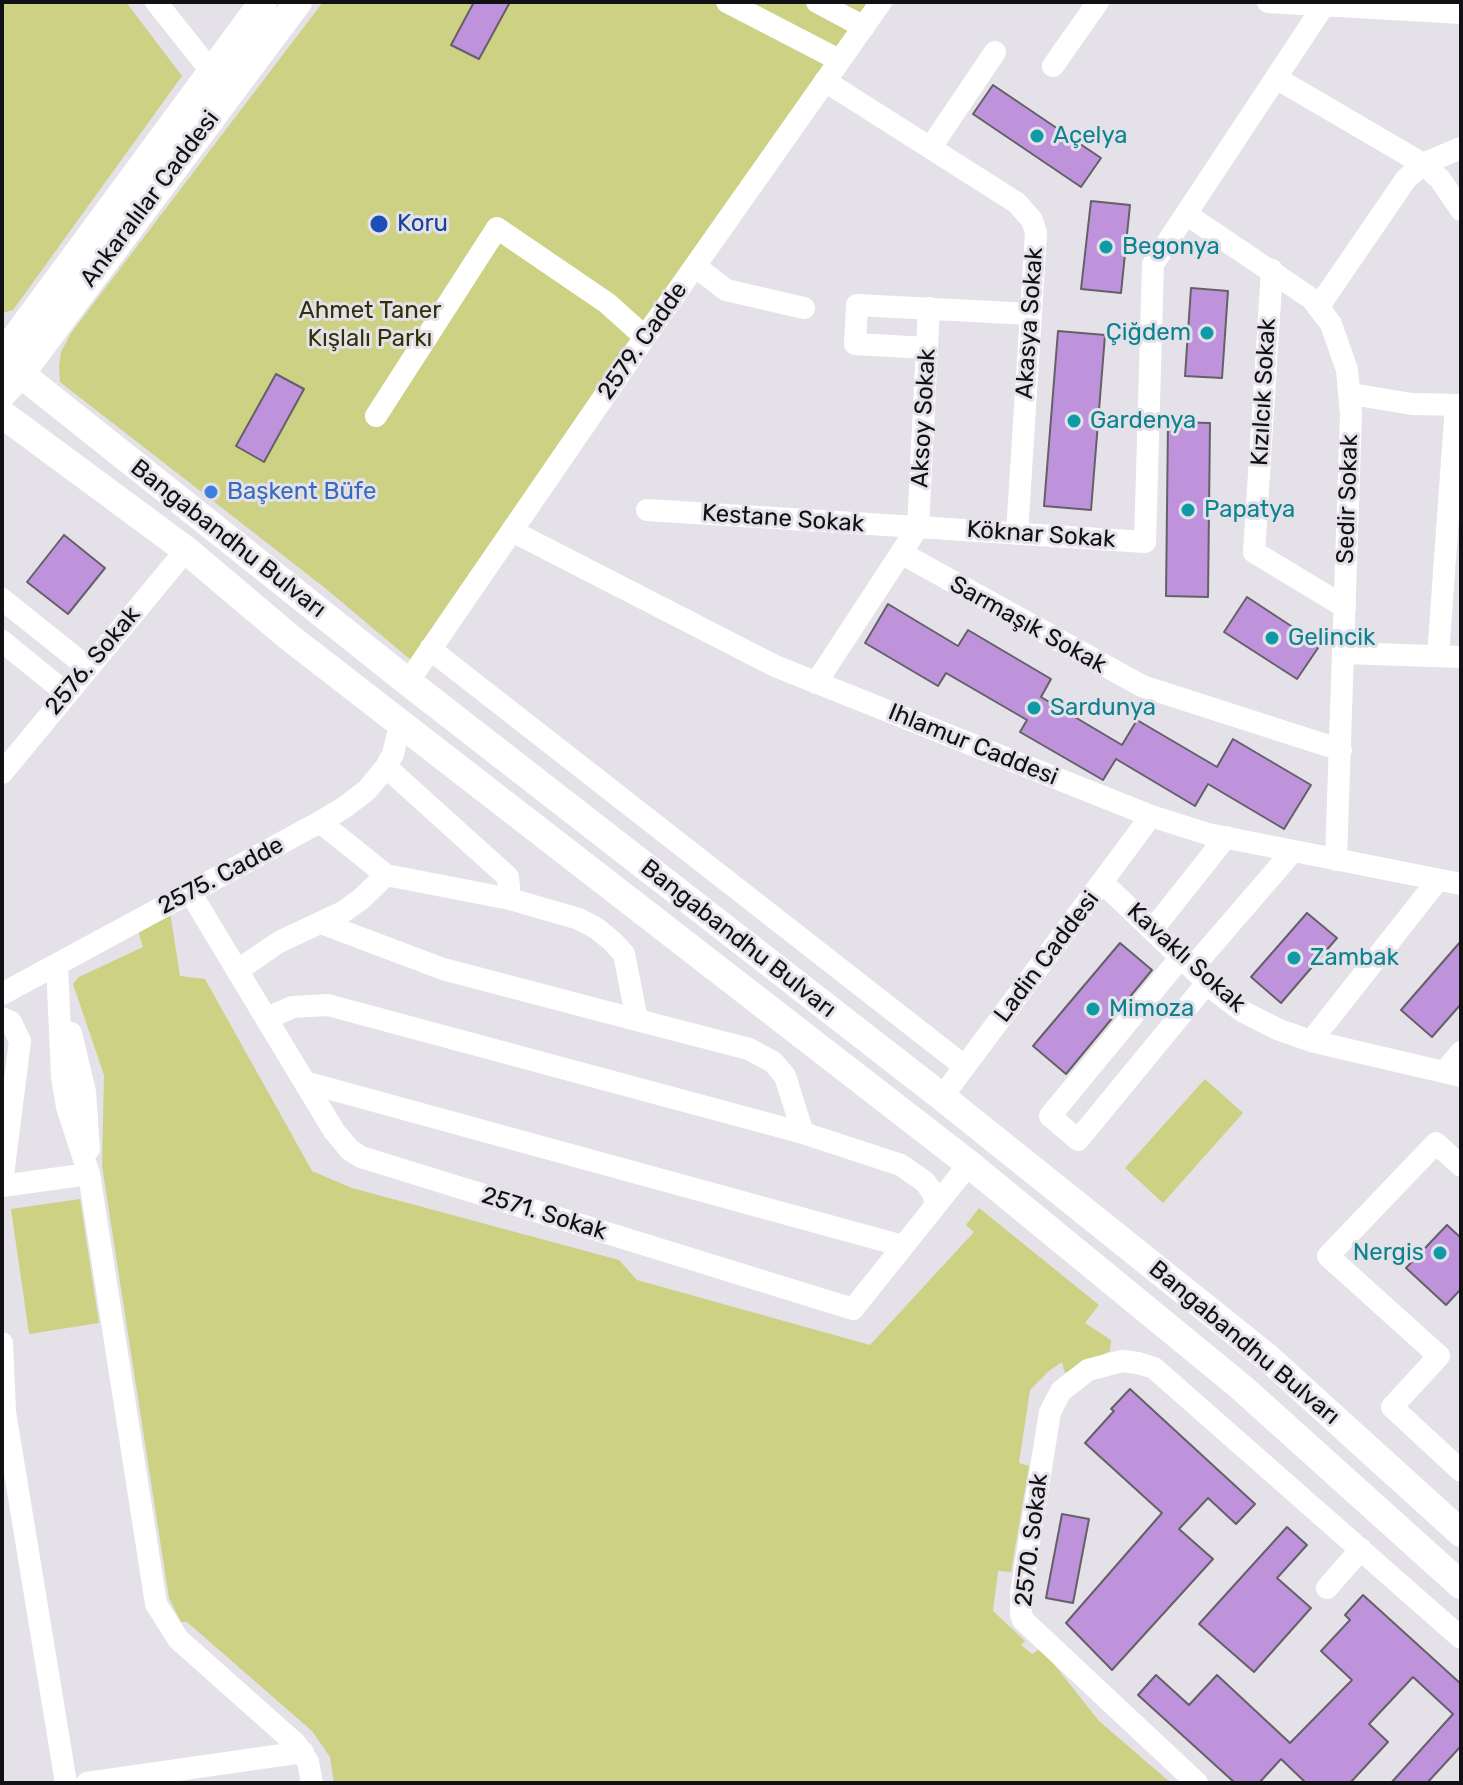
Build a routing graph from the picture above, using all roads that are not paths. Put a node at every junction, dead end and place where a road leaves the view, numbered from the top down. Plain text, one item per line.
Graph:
1 (156, 2) edge
2 (263, 2) edge
3 (298, 2) edge
4 (727, 2) edge
5 (817, 2) edge
6 (881, 2) edge
7 (1098, 2) edge
8 (1268, 2) edge
9 (1355, 4) edge
10 (1324, 5) junction
11 (1461, 13) edge
12 (864, 27) junction
13 (995, 52) dead end
14 (839, 60) junction
15 (1053, 66) dead end
16 (223, 78) junction
17 (1276, 78) junction
18 (825, 81) junction
19 (931, 147) junction
20 (1461, 148) edge
21 (1423, 164) junction
22 (1461, 210) edge
23 (1186, 214) junction
24 (695, 266) junction
25 (1272, 270) junction
26 (1319, 306) junction
27 (804, 308) dead end
28 (929, 308) junction
29 (1030, 314) junction
30 (645, 337) junction
31 (927, 348) junction
32 (7, 371) edge
33 (1351, 394) junction
34 (2, 414) edge
35 (1458, 415) edge
36 (376, 416) dead end
37 (647, 510) dead end
38 (918, 527) junction
39 (512, 531) junction
40 (1017, 534) junction
41 (186, 550) junction
42 (901, 553) junction
43 (2, 599) edge
44 (1345, 607) junction
45 (2, 641) edge
46 (430, 649) junction
47 (1344, 653) junction
48 (1438, 656) junction
49 (1461, 657) edge
50 (87, 667) junction
51 (408, 682) junction
52 (816, 683) junction
53 (66, 693) junction
54 (401, 721) junction
55 (1341, 750) junction
56 (386, 767) junction
57 (2, 773) edge
58 (1151, 816) junction
59 (320, 822) junction
60 (1226, 837) junction
61 (1293, 851) junction
62 (1336, 860) junction
63 (386, 875) junction
64 (1438, 880) junction
65 (1102, 882) junction
66 (1461, 884) edge
67 (190, 892) junction
68 (510, 899) junction
69 (321, 923) junction
70 (1153, 929) junction
71 (57, 965) junction
72 (1193, 969) junction
73 (238, 970) junction
74 (2, 994) edge
75 (2, 1018) edge
76 (267, 1018) junction
77 (637, 1020) junction
78 (1311, 1041) junction
79 (1461, 1052) edge
80 (964, 1066) junction
81 (1452, 1074) edge
82 (305, 1082) junction
83 (942, 1097) junction
84 (803, 1133) junction
85 (969, 1164) junction
86 (1461, 1166) edge
87 (89, 1174) junction
88 (2, 1185) edge
89 (936, 1205) junction
90 (903, 1246) junction
91 (2, 1343) edge
92 (1461, 1471) edge
93 (1461, 1533) edge
94 (1361, 1549) junction
95 (1461, 1585) edge
96 (1327, 1588) dead end
97 (1461, 1638) edge
98 (303, 1752) junction
99 (66, 1783) edge
100 (87, 1783) edge
101 (312, 1783) edge
102 (1197, 1783) edge

1 - 16 street
2 - 16 main road, Ankaralılar Caddesi
3 - 16 main road, Ankaralılar Caddesi
4 - 14 street
5 - 12 street
6 - 12 street, 2579. Cadde
7 - 15 street
8 - 10 street
9 - 10 street
9 - 11 street
10 - 17 street, Köknar Sokak
12 - 14 street, 2579. Cadde
13 - 19 street
14 - 18 street, 2579. Cadde
16 - 32 main road, Ankaralılar Caddesi
17 - 21 street
17 - 23 street, Köknar Sokak
18 - 19 street, Akasya Sokak
18 - 24 street, 2579. Cadde
19 - 29 street, Akasya Sokak
20 - 21 street
21 - 22 street
21 - 26 street
23 - 25 street, Sedir Sokak
23 - 40 street, Köknar Sokak
24 - 27 street
24 - 30 street, 2579. Cadde
25 - 26 street, Sedir Sokak
25 - 44 street, Kızılcık Sokak
26 - 33 street, Sedir Sokak
28 - 29 street
28 - 31 street, Aksoy Sokak
28 - 31 street
29 - 40 street, Akasya Sokak
30 - 36 street
30 - 39 street, 2579. Cadde
31 - 38 street, Aksoy Sokak
32 - 51 main road, Bangabandhu Bulvarı
33 - 35 street
33 - 44 street, Sedir Sokak
34 - 41 main road, Bangabandhu Bulvarı
35 - 48 street
37 - 38 street, Kestane Sokak
38 - 40 street, Köknar Sokak
38 - 42 street
39 - 46 street, 2579. Cadde
39 - 52 street, Ihlamur Caddesi
41 - 50 street, 2576. Sokak
41 - 54 main road, Bangabandhu Bulvarı
42 - 52 street
42 - 55 street, Sarmaşık Sokak
43 - 50 street
44 - 47 street, Sedir Sokak
45 - 53 street
46 - 51 street, 2579. Cadde
46 - 80 street
47 - 48 street
47 - 55 street, Sedir Sokak
48 - 49 street
50 - 53 street, 2576. Sokak
51 - 54 main road
51 - 83 main road, Bangabandhu Bulvarı
52 - 58 street, Ihlamur Caddesi
53 - 57 street, 2576. Sokak
54 - 56 street, 2575. Cadde
54 - 85 main road, Bangabandhu Bulvarı
55 - 62 street, Sedir Sokak
56 - 59 street, 2575. Cadde
56 - 68 street
58 - 60 street, Ihlamur Caddesi
58 - 65 street, Ladin Caddesi
59 - 63 street
59 - 67 street, 2575. Cadde
60 - 61 street, Ihlamur Caddesi
60 - 70 street
61 - 62 street, Ihlamur Caddesi
61 - 72 street
62 - 64 street, Ihlamur Caddesi
63 - 68 street
63 - 69 street
64 - 66 street, Ihlamur Caddesi
64 - 78 street
65 - 70 street, Kavaklı Sokak
65 - 80 street, Ladin Caddesi
67 - 71 street, 2575. Cadde
67 - 73 street, 2571. Sokak
68 - 77 street
69 - 73 street
69 - 77 street
70 - 72 street, Kavaklı Sokak
71 - 74 street, 2575. Cadde
71 - 87 street
72 - 72 street
72 - 78 street, Kavaklı Sokak
73 - 76 street, 2571. Sokak
75 - 88 street
76 - 82 street, 2571. Sokak
76 - 84 street
77 - 84 street
78 - 81 street, Kavaklı Sokak
79 - 81 street
80 - 83 street, Ladin Caddesi
82 - 90 street
82 - 90 street, 2571. Sokak
83 - 93 main road, Bangabandhu Bulvarı
84 - 89 street
85 - 89 street, 2571. Sokak
85 - 95 main road, Bangabandhu Bulvarı
86 - 92 street
87 - 88 street
87 - 98 street
89 - 90 street, 2571. Sokak
91 - 99 street
94 - 96 street
94 - 97 street
94 - 102 street, 2570. Sokak
98 - 100 street
98 - 101 street

